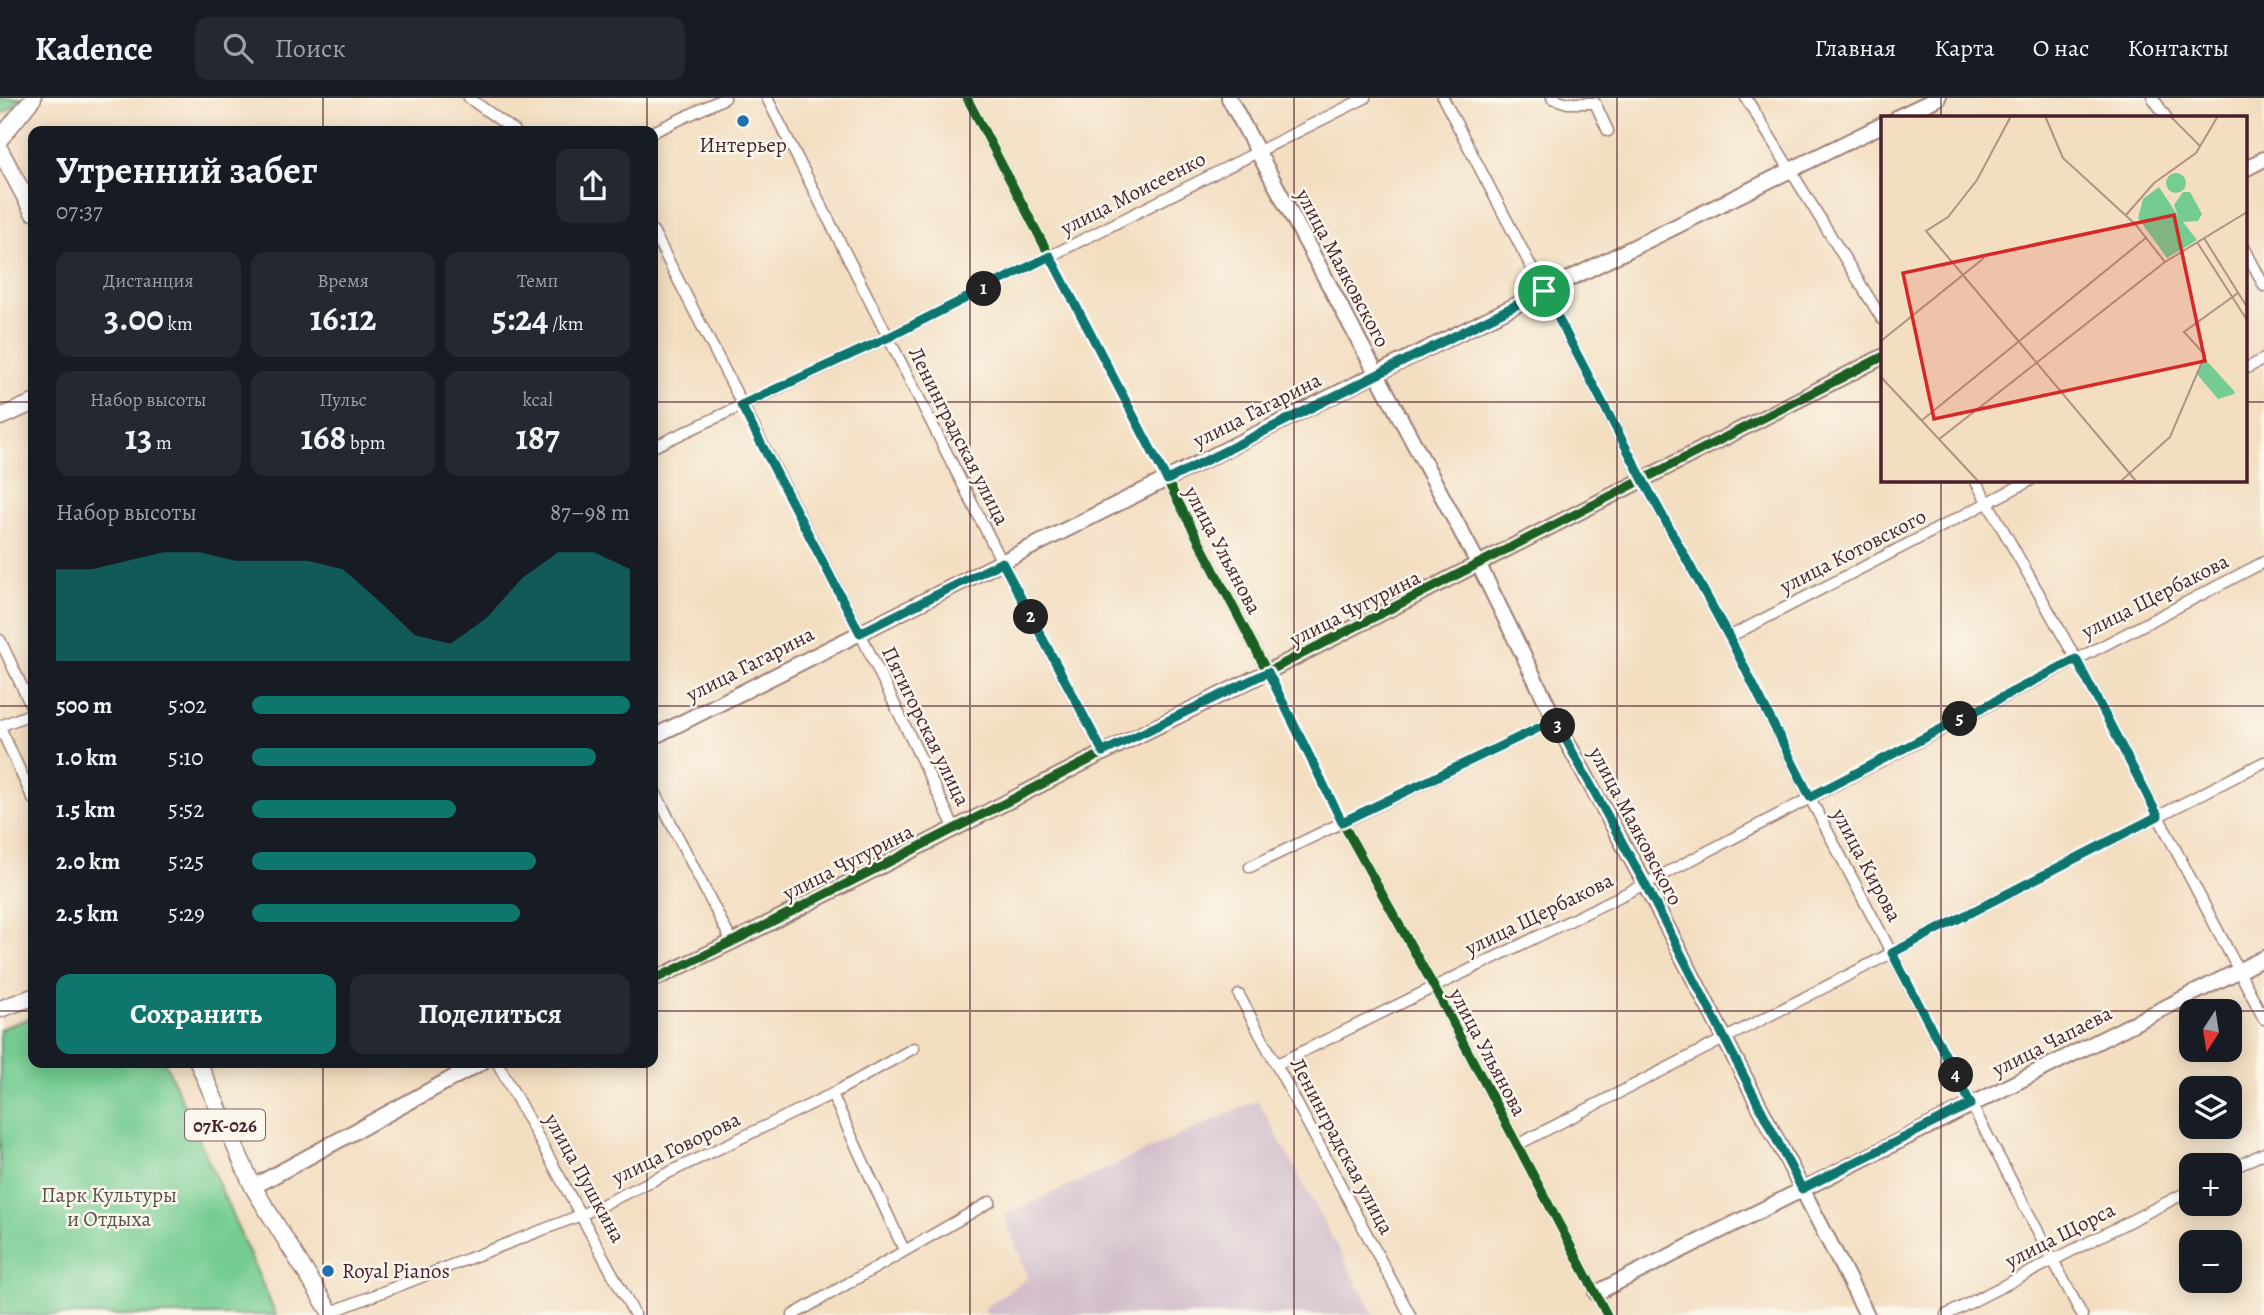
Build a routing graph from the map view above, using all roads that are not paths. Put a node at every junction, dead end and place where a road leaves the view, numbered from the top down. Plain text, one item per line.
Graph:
1 (33, 98) edge
2 (469, 98) edge
3 (725, 98) edge
4 (767, 98) edge
5 (967, 98) edge
6 (1229, 98) edge
7 (1365, 98) edge
8 (1443, 98) edge
9 (1552, 98) edge
10 (1746, 98) edge
11 (1938, 98) edge
12 (2153, 98) edge
13 (1900, 116) edge
14 (2164, 116) edge
15 (1881, 125) edge
16 (508, 126) edge
17 (658, 130) edge
18 (1608, 131) dead end
19 (0, 139) edge
20 (0, 150) edge
21 (1258, 152) junction
22 (2264, 159) edge
23 (2246, 168) edge
24 (1789, 170) junction
25 (28, 203) edge
26 (658, 241) edge
27 (2246, 251) edge
28 (1050, 256) junction
29 (2264, 286) edge
30 (1544, 291) junction
31 (1881, 317) edge
32 (887, 338) junction
33 (1881, 358) edge
34 (2264, 359) edge
35 (2246, 368) edge
36 (1376, 374) junction
37 (28, 405) edge
38 (741, 405) junction
39 (0, 417) edge
40 (658, 445) edge
41 (1167, 480) junction
42 (1643, 480) junction
43 (1976, 481) edge
44 (2030, 481) edge
45 (1988, 502) junction
46 (1002, 562) junction
47 (2264, 562) edge
48 (1479, 565) junction
49 (860, 633) junction
50 (1729, 637) junction
51 (0, 640) edge
52 (2076, 659) junction
53 (1268, 672) junction
54 (28, 701) edge
55 (28, 714) edge
56 (1555, 720) junction
57 (0, 727) edge
58 (658, 734) edge
59 (1103, 752) junction
60 (2264, 762) edge
61 (28, 788) edge
62 (1810, 797) junction
63 (658, 798) edge
64 (2158, 816) junction
65 (1342, 822) junction
66 (954, 827) junction
67 (1250, 867) dead end
68 (1645, 884) junction
69 (732, 942) junction
70 (1892, 953) junction
71 (2264, 958) edge
72 (2239, 970) junction
73 (658, 978) edge
74 (1434, 987) junction
75 (1239, 995) dead end
76 (28, 999) edge
77 (0, 1009) edge
78 (2264, 1019) edge
79 (1724, 1038) junction
80 (914, 1048) dead end
81 (1277, 1064) junction
82 (201, 1068) edge
83 (471, 1068) edge
84 (500, 1068) edge
85 (832, 1094) junction
86 (1971, 1104) junction
87 (1517, 1145) junction
88 (2264, 1153) edge
89 (2242, 1164) edge
90 (253, 1187) junction
91 (1802, 1189) junction
92 (2179, 1196) edge
93 (990, 1202) dead end
94 (582, 1216) junction
95 (904, 1251) junction
96 (2053, 1260) junction
97 (1596, 1293) junction
98 (332, 1314) edge
99 (635, 1315) edge
100 (793, 1315) edge
101 (1409, 1315) edge
102 (1607, 1315) edge
103 (1867, 1315) edge
104 (1946, 1315) edge
105 (2082, 1315) edge

1 - 19 main road
2 - 16 street
3 - 17 street
4 - 32 street, Ленинградская улица
5 - 28 street, улица Ульянова
6 - 21 street, улица Маяковского
7 - 21 street, улица Моисеенко
8 - 30 street, улица Кирова
9 - 18 street
10 - 24 street
11 - 13 street
12 - 14 street
15 - 24 street, улица Гагарина
20 - 25 main road
21 - 28 street, улица Моисеенко
21 - 36 street, улица Маяковского
22 - 23 street
24 - 30 street, улица Гагарина
24 - 31 street
26 - 38 street, Пятигорская улица
27 - 29 street
28 - 32 street, улица Моисеенко
28 - 41 street, улица Ульянова
30 - 36 street, улица Гагарина
30 - 42 street, улица Кирова
32 - 38 street, улица Моисеенко
32 - 46 street, Ленинградская улица
33 - 42 street, улица Чугурина
34 - 35 street
36 - 41 street, улица Гагарина
36 - 48 street, улица Маяковского
37 - 39 main road
38 - 40 street, улица Моисеенко
38 - 49 street, Пятигорская улица
41 - 46 street, улица Гагарина
41 - 53 street, улица Ульянова
42 - 48 street, улица Чугурина
42 - 50 street, улица Кирова
43 - 45 street
44 - 45 street, улица Котовского
45 - 50 street, улица Котовского
45 - 52 street
46 - 49 street, улица Гагарина
46 - 59 street, Ленинградская улица
47 - 52 street, улица Щербакова
48 - 53 street, улица Чугурина
48 - 56 street, улица Маяковского
49 - 58 street, улица Гагарина
49 - 66 street, Пятигорская улица
50 - 62 street, улица Кирова
51 - 54 street
52 - 62 street, улица Щербакова
52 - 64 street
53 - 59 street, улица Чугурина
53 - 65 street, улица Ульянова
55 - 57 street
56 - 65 street
56 - 68 street, улица Маяковского
57 - 61 street
59 - 66 street, улица Чугурина
60 - 64 street
62 - 68 street, улица Щербакова
62 - 70 street, улица Кирова
63 - 69 street
64 - 70 street
64 - 72 street
65 - 67 street
65 - 74 street, улица Ульянова
66 - 69 street, улица Чугурина
68 - 74 street, улица Щербакова
68 - 79 street, улица Маяковского
69 - 73 street, улица Чугурина
70 - 79 street
70 - 86 street, улица Кирова
71 - 72 street, улица Чапаева
72 - 78 street
72 - 86 street, улица Чапаева
74 - 81 street, улица Щербакова
74 - 87 street, улица Ульянова
75 - 81 street, Ленинградская улица
76 - 77 main road
79 - 87 street
79 - 91 street, улица Маяковского
80 - 85 street, улица Говорова
81 - 101 street, Ленинградская улица
82 - 90 main road, 07К-026
83 - 90 street
84 - 94 street, улица Пушкина
85 - 94 street, улица Говорова
85 - 95 street
86 - 91 street, улица Чапаева
86 - 96 street, улица Кирова
87 - 97 street, улица Ульянова
88 - 89 street
90 - 98 main road, 07К-026
91 - 97 street, улица Чапаева
91 - 103 street, улица Маяковского
92 - 96 street, улица Щорса
93 - 95 street
94 - 98 street, улица Говорова
94 - 99 street, улица Пушкина
95 - 100 street
96 - 104 street, улица Щорса
96 - 105 street, улица Кирова
97 - 102 street, улица Ульянова

